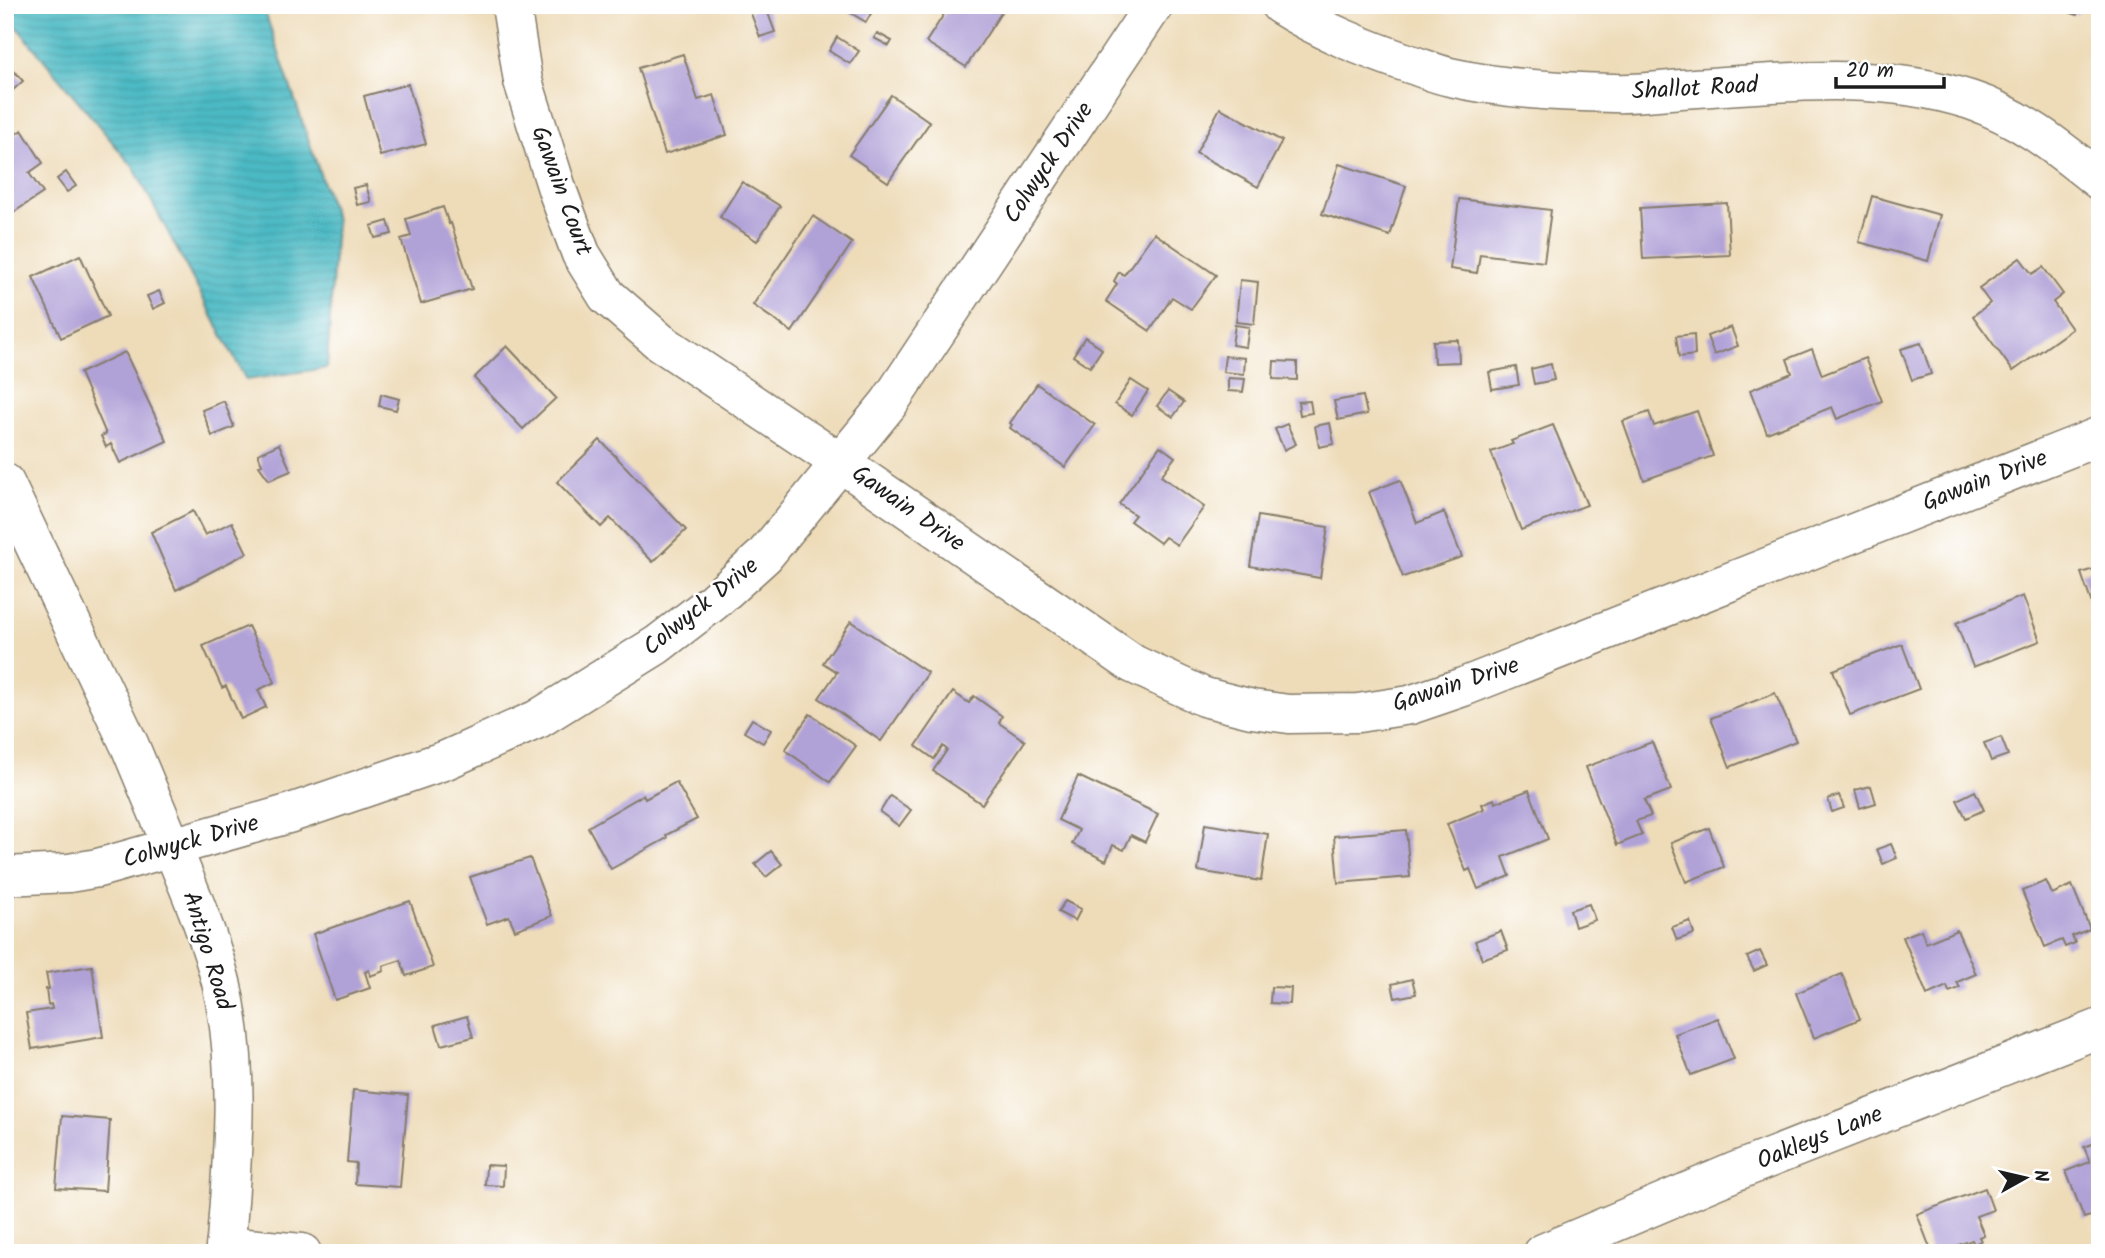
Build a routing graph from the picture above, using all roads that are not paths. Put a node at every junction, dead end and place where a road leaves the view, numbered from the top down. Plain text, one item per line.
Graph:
1 (511, 5) edge
2 (1154, 5) edge
3 (1280, 5) edge
4 (2100, 181) edge
5 (2100, 436) edge
6 (841, 463) junction
7 (5, 484) edge
8 (172, 847) junction
9 (5, 876) edge
10 (2100, 1028) edge
11 (225, 1250) edge
12 (302, 1253) edge
13 (1543, 1253) edge

1 - 6 street, Gawain Court
2 - 6 street, Colwyck Drive
3 - 4 street, Shallot Road
5 - 6 street, Gawain Drive
6 - 8 street, Colwyck Drive
7 - 8 street, Antigo Road
8 - 9 street, Colwyck Drive
8 - 11 street, Antigo Road
10 - 13 street, Oakleys Lane
11 - 12 street

